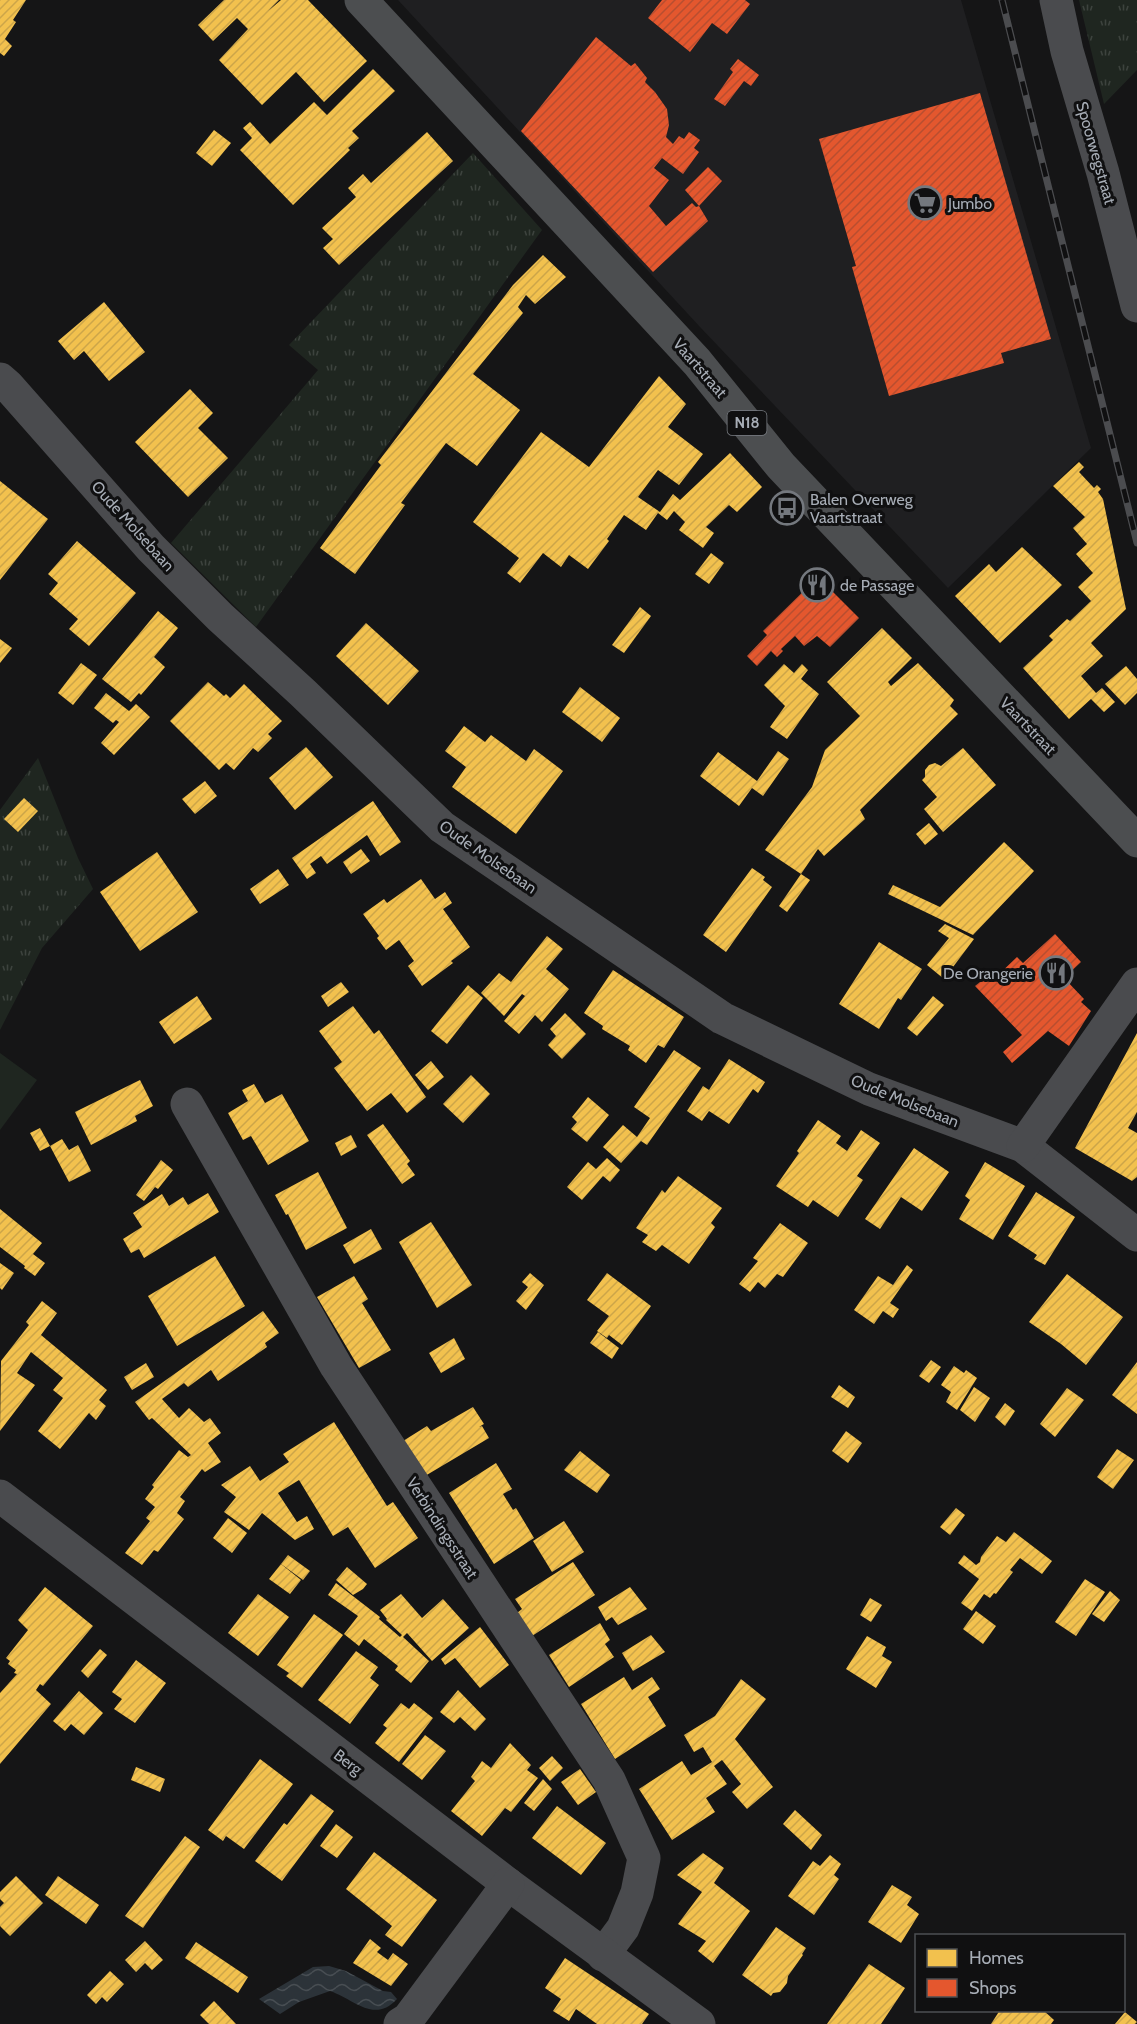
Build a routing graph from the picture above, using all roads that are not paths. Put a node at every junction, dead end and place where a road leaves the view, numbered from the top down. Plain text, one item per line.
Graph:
1 (361, 0) edge
2 (1056, 0) edge
3 (1137, 306) edge
4 (0, 379) edge
5 (1137, 841) edge
6 (1137, 984) edge
7 (187, 1104) dead end
8 (1023, 1146) junction
9 (1137, 1235) edge
10 (0, 1496) edge
11 (508, 1884) junction
12 (603, 1955) junction
13 (400, 2024) edge
14 (699, 2024) edge

1 - 5 main road, Vaartstraat / N18
2 - 3 street, Spoorwegstraat
4 - 8 street, Oude Molsebaan
6 - 8 street
7 - 12 street, Verbindingsstraat
8 - 9 street, Oude Molsebaan
10 - 11 street, Berg
11 - 12 street, Berg
11 - 13 street
12 - 14 street, Berg

